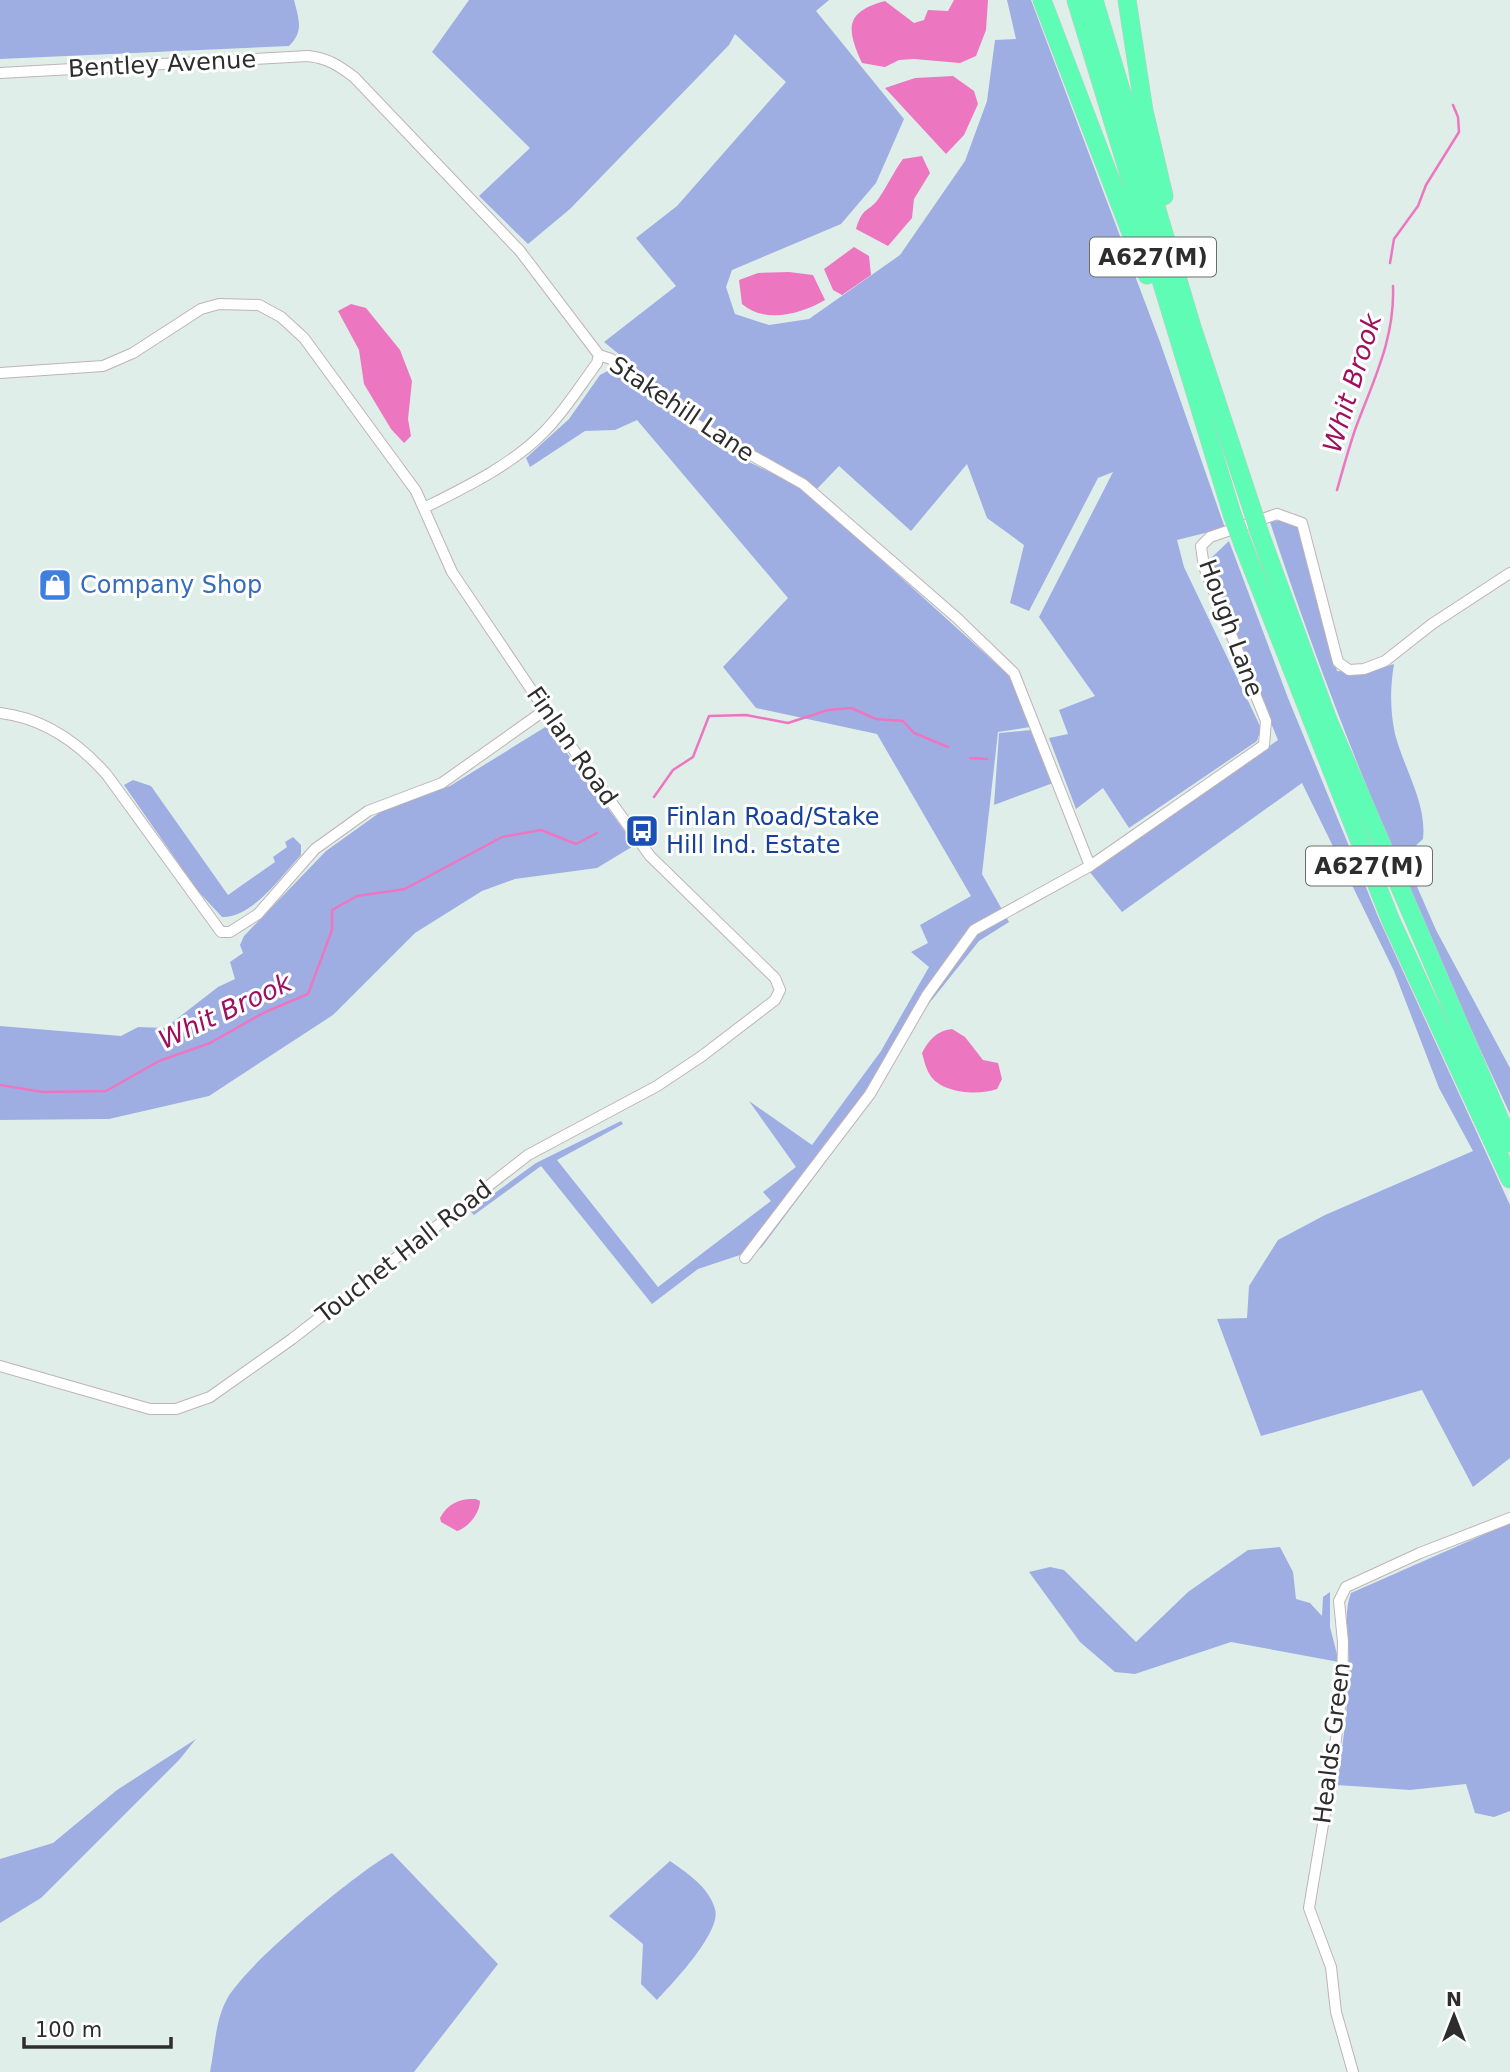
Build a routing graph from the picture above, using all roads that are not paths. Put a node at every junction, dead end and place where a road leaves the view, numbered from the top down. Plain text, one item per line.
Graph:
1 (1042, 0) edge
2 (1076, 0) edge
3 (1094, 0) edge
4 (1127, 0) edge
5 (324, 58) joint
6 (0, 73) edge
7 (599, 355) junction
8 (0, 373) edge
9 (1217, 407) junction
10 (1211, 453) junction
11 (424, 508) junction
12 (1510, 573) edge
13 (545, 710) junction
14 (0, 713) edge
15 (1090, 866) junction
16 (780, 990) joint
17 (1510, 1143) edge
18 (1510, 1179) edge
19 (745, 1258) dead end
20 (0, 1366) edge
21 (1510, 1518) edge
22 (1353, 2072) edge

1 - 10 highway, A627(M)
2 - 10 highway, A627(M)
3 - 9 highway, A627(M)
4 - 9 highway, A627(M)
5 - 6 street, Bentley Avenue
5 - 7 street, Stakehill Lane
7 - 11 street
7 - 15 street, Stakehill Lane
8 - 11 street, Finlan Road
9 - 17 highway, A627(M), bridge
10 - 18 highway, A627(M), bridge
11 - 13 street, Finlan Road
12 - 15 street, Hough Lane
13 - 14 street
13 - 16 street, Finlan Road
15 - 19 street
16 - 20 street, Touchet Hall Road
21 - 22 street, Healds Green

